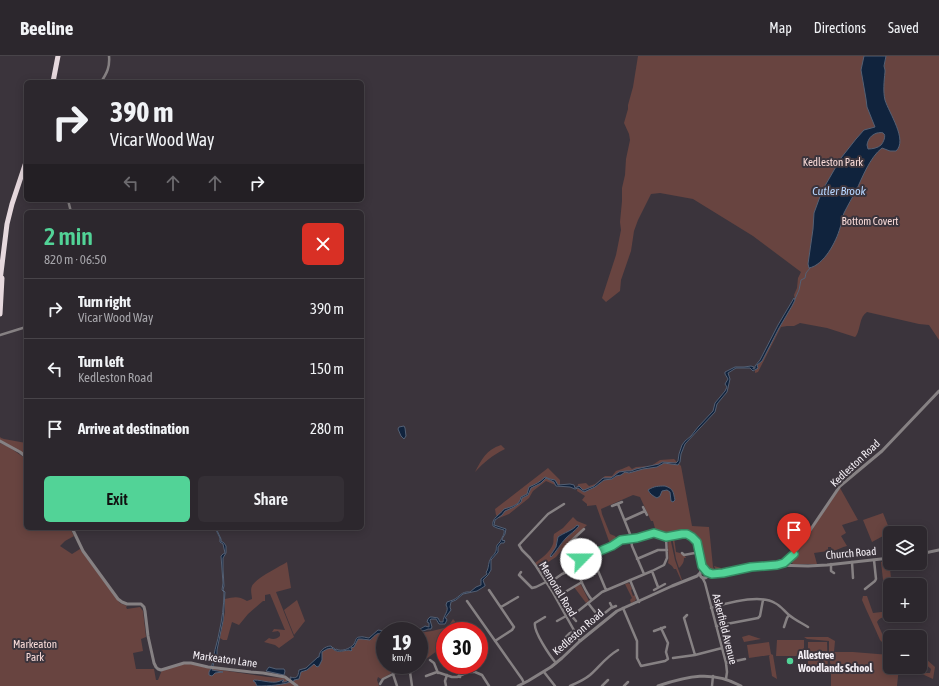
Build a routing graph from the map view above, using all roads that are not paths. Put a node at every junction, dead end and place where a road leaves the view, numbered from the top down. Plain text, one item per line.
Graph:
1 (58, 56) edge
2 (109, 56) edge
3 (52, 80) edge
4 (102, 80) edge
5 (24, 168) edge
6 (3, 259) junction
7 (0, 281) edge
8 (0, 314) edge
9 (24, 328) edge
10 (0, 335) edge
11 (939, 391) edge
12 (0, 441) edge
13 (24, 455) edge
14 (622, 502) dead end
15 (564, 504) dead end
16 (618, 504) junction
17 (612, 506) dead end
18 (643, 507) dead end
19 (645, 511) junction
20 (647, 515) dead end
21 (625, 520) junction
22 (584, 529) dead end
23 (73, 530) edge
24 (666, 537) junction
25 (631, 539) junction
26 (566, 547) junction
27 (667, 550) junction
28 (939, 550) edge
29 (563, 551) dead end
30 (700, 552) junction
31 (682, 553) dead end
32 (927, 553) edge
33 (591, 554) junction
34 (792, 557) junction
35 (637, 558) junction
36 (883, 559) edge
37 (788, 560) junction
38 (874, 560) junction
39 (852, 562) junction
40 (578, 563) junction
41 (832, 564) junction
42 (777, 565) junction
43 (789, 566) junction
44 (577, 568) junction
45 (652, 571) junction
46 (834, 573) dead end
47 (519, 574) dead end
48 (644, 574) junction
49 (704, 574) junction
50 (853, 578) dead end
51 (630, 580) junction
52 (552, 581) dead end
53 (546, 582) junction
54 (582, 582) junction
55 (665, 584) dead end
56 (658, 587) junction
57 (864, 589) dead end
58 (489, 590) dead end
59 (606, 590) junction
60 (654, 590) dead end
61 (518, 597) dead end
62 (562, 598) dead end
63 (592, 600) junction
64 (763, 600) junction
65 (467, 601) dead end
66 (639, 602) junction
67 (588, 603) junction
68 (610, 603) dead end
69 (616, 606) dead end
70 (612, 607) junction
71 (501, 608) junction
72 (623, 608) junction
73 (711, 608) junction
74 (570, 613) dead end
75 (687, 615) dead end
76 (789, 615) junction
77 (566, 616) junction
78 (572, 616) junction
79 (545, 617) dead end
80 (599, 617) junction
81 (557, 621) dead end
82 (576, 621) dead end
83 (595, 621) dead end
84 (786, 625) dead end
85 (716, 626) junction
86 (665, 627) dead end
87 (808, 627) dead end
88 (661, 628) junction
89 (574, 631) junction
90 (654, 631) dead end
91 (566, 637) dead end
92 (495, 641) junction
93 (580, 641) junction
94 (722, 648) junction
95 (618, 650) dead end
96 (611, 654) junction
97 (695, 655) junction
98 (613, 658) dead end
99 (673, 658) dead end
100 (430, 660) dead end
101 (744, 660) dead end
102 (556, 663) junction
103 (726, 663) junction
104 (436, 668) edge
105 (544, 672) junction
106 (436, 673) edge
107 (393, 674) joint
108 (409, 674) edge
109 (444, 674) edge
110 (459, 674) edge
111 (466, 674) edge
112 (481, 674) edge
113 (447, 675) junction
114 (426, 676) dead end
115 (713, 676) junction
116 (460, 677) junction
117 (726, 679) junction
118 (608, 680) dead end
119 (628, 682) dead end
120 (524, 683) junction
121 (380, 684) dead end
122 (297, 686) edge
123 (397, 686) edge
124 (412, 686) edge
125 (446, 686) edge
126 (489, 686) edge
127 (518, 686) edge
128 (555, 686) edge
129 (570, 686) edge
130 (602, 686) edge
131 (624, 686) edge
132 (658, 686) edge
133 (712, 686) edge
134 (741, 686) edge

1 - 3 highway
2 - 4 street
5 - 6 highway
6 - 7 highway
6 - 8 highway
9 - 10 street
11 - 34 street, Kedleston Road
12 - 13 street
14 - 16 street
15 - 53 street, Memorial Road
16 - 17 street
16 - 21 street
18 - 19 street
19 - 20 street
19 - 21 street
21 - 25 street
22 - 26 street
23 - 122 street, Markeaton Lane
24 - 25 street
24 - 27 street
24 - 30 street
25 - 33 street
25 - 35 street
26 - 29 street
26 - 40 street
27 - 35 street
27 - 45 street
28 - 32 street
30 - 31 street
30 - 49 street, Askerfield Avenue
33 - 40 street
33 - 59 street
34 - 37 street, Kedleston Road
34 - 43 street, Kedleston Road
35 - 48 street
36 - 38 street, Church Road
37 - 42 street, Kedleston Road
37 - 43 street
38 - 39 street, Church Road
38 - 57 street
39 - 41 street, Church Road
39 - 50 street
40 - 44 street
41 - 43 street, Church Road
41 - 46 street
42 - 43 street, Kedleston Road
42 - 49 street, Kedleston Road
44 - 52 street
44 - 54 street
45 - 48 street
45 - 56 street
47 - 53 street
48 - 51 street
49 - 66 street, Kedleston Road
49 - 73 street, Askerfield Avenue
51 - 59 street
51 - 66 street
53 - 77 street, Memorial Road
54 - 62 street
54 - 63 street
55 - 56 street
56 - 60 street
58 - 71 street
59 - 63 street
61 - 71 street
63 - 67 street
64 - 73 street
64 - 76 street
64 - 85 street
65 - 92 street
66 - 72 street, Kedleston Road
67 - 78 street
67 - 80 street
68 - 70 street
69 - 70 street
70 - 80 street
71 - 92 street
72 - 88 street
72 - 93 street, Kedleston Road
73 - 85 street, Askerfield Avenue
74 - 78 street
75 - 97 street
76 - 84 street
76 - 87 street
77 - 81 street
77 - 89 street, Memorial Road
78 - 82 street
79 - 102 street
80 - 83 street
85 - 94 street, Askerfield Avenue
86 - 88 street
88 - 90 street
89 - 91 street
89 - 93 street, Memorial Road
92 - 120 street
93 - 102 street, Kedleston Road
94 - 97 street
94 - 103 street, Askerfield Avenue
95 - 96 street
96 - 98 street
96 - 129 street
97 - 99 street
100 - 104 street
101 - 103 street
102 - 105 street, Kedleston Road
103 - 117 street, Askerfield Avenue
105 - 120 street, Kedleston Road
105 - 128 street
106 - 114 street
107 - 121 street
107 - 123 street
108 - 124 street
109 - 113 street
110 - 116 street
111 - 116 street
112 - 126 street
113 - 116 street
113 - 125 street
115 - 117 street
115 - 132 street
115 - 133 street
117 - 134 street
118 - 130 street
119 - 131 street
120 - 127 street, Kedleston Road

